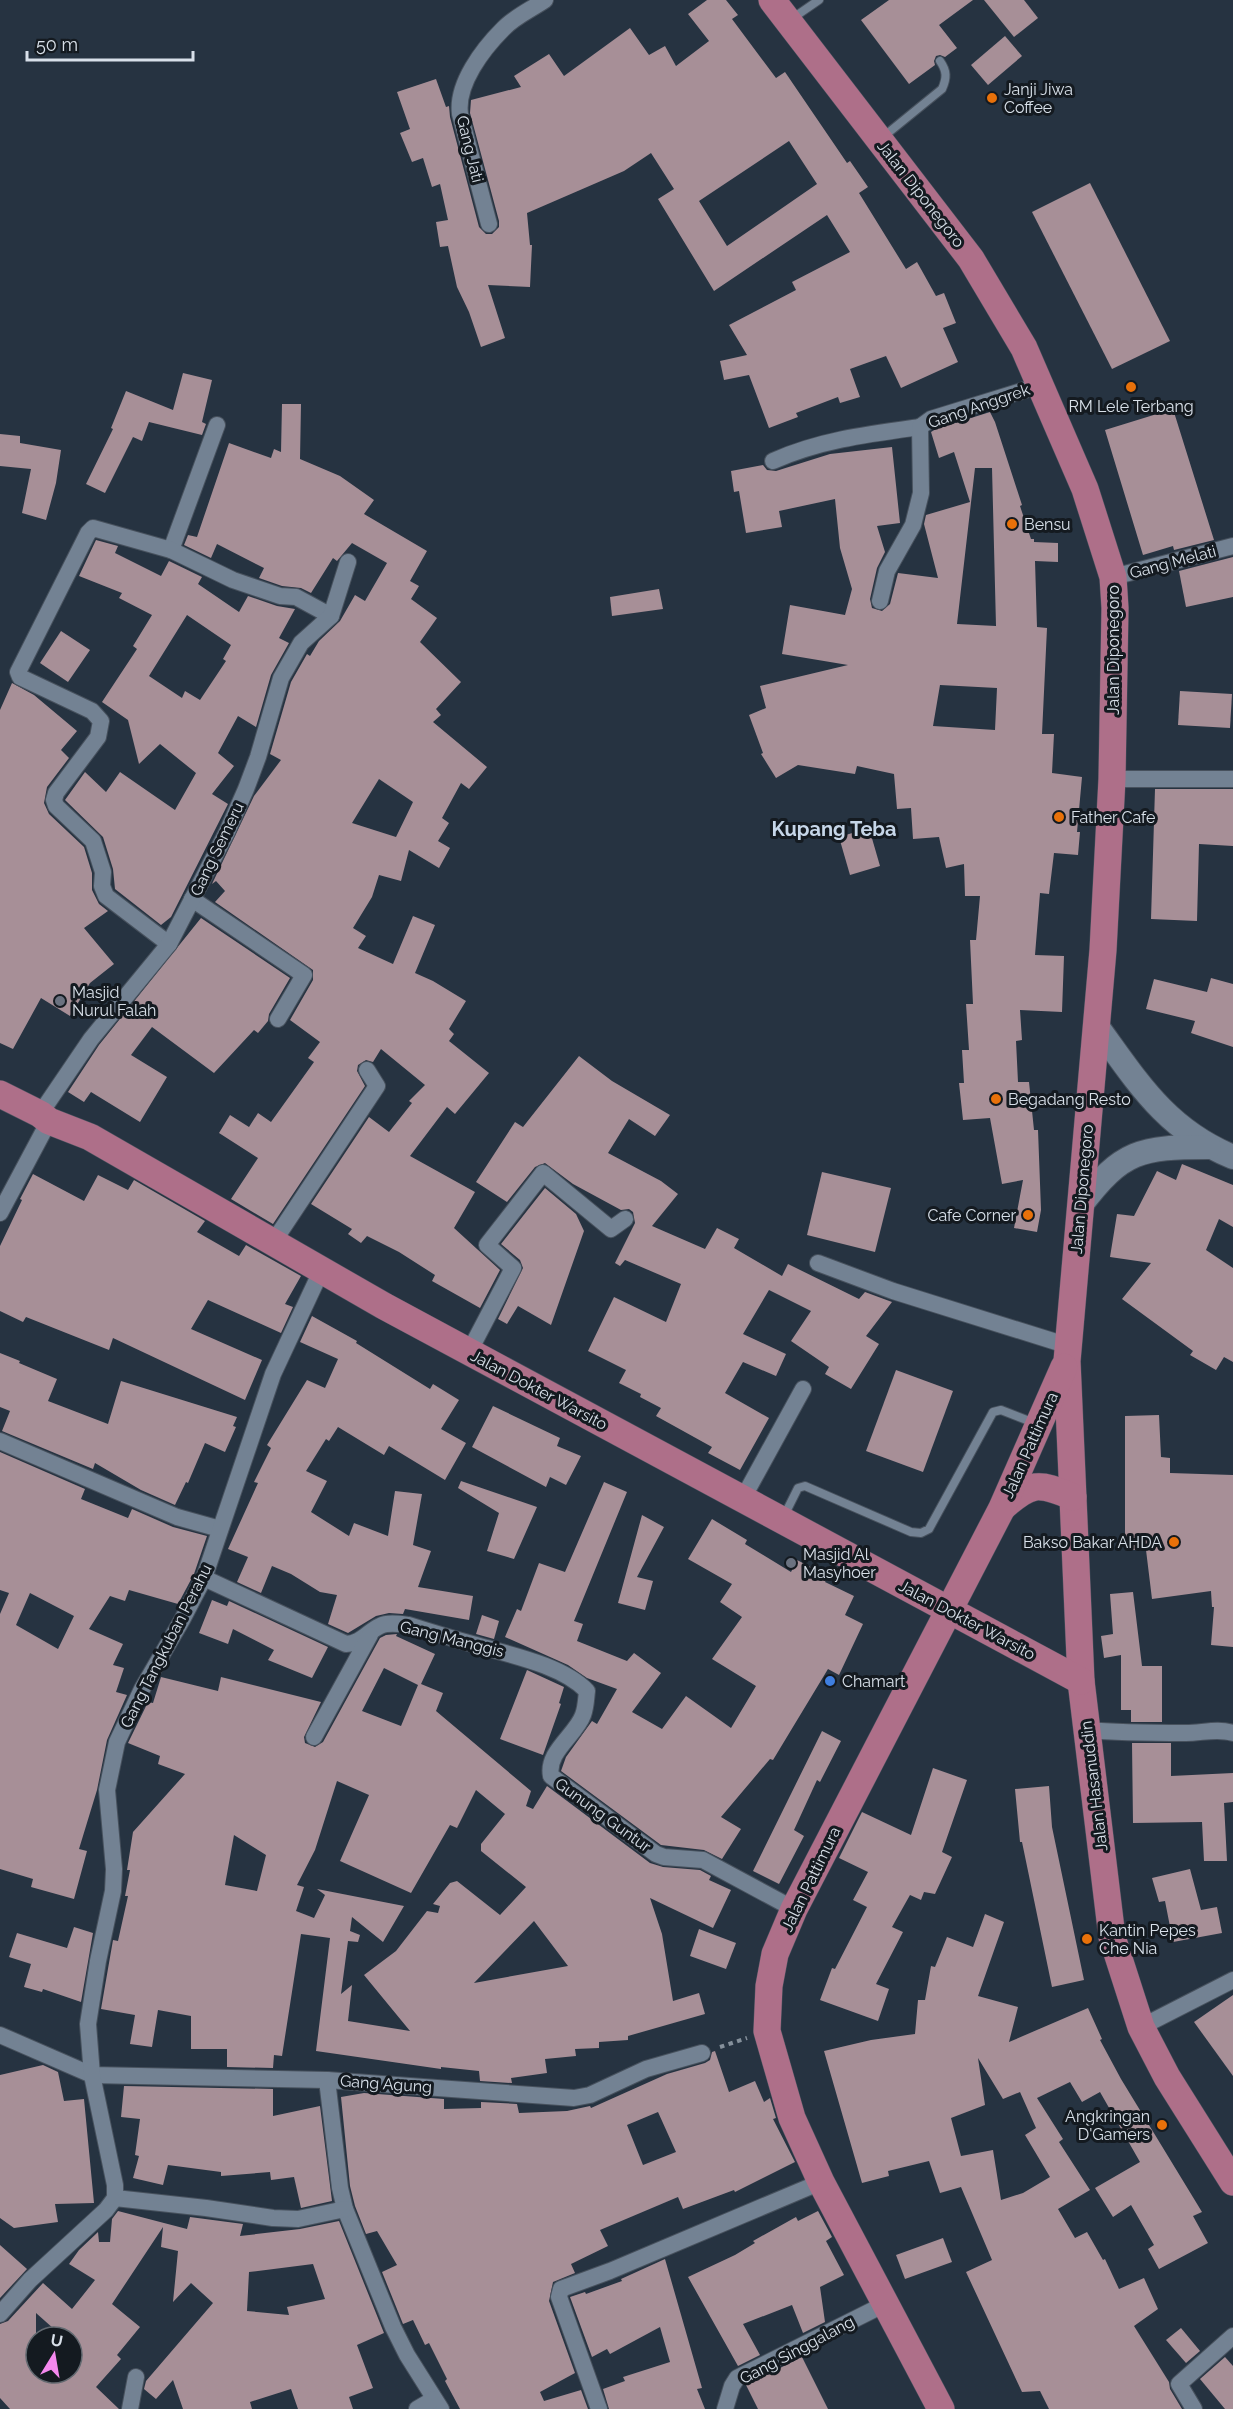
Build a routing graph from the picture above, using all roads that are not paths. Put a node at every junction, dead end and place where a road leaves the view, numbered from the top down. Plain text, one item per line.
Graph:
1 (545, 0) edge
2 (819, 0) edge
3 (781, 10) edge
4 (940, 61) dead end
5 (879, 140) junction
6 (489, 224) dead end
7 (1041, 385) junction
8 (217, 425) dead end
9 (920, 427) junction
10 (773, 461) dead end
11 (1233, 546) edge
12 (171, 550) junction
13 (348, 562) dead end
14 (1113, 578) junction
15 (880, 601) dead end
16 (331, 616) junction
17 (1112, 779) junction
18 (1233, 779) edge
19 (192, 899) junction
20 (170, 944) junction
21 (278, 1019) dead end
22 (1096, 1025) junction
23 (367, 1070) dead end
24 (0, 1094) edge
25 (44, 1117) junction
26 (1209, 1147) junction
27 (1233, 1157) edge
28 (1080, 1206) junction
29 (0, 1213) edge
30 (625, 1219) dead end
31 (274, 1241) junction
32 (818, 1263) dead end
33 (322, 1269) junction
34 (469, 1352) junction
35 (1068, 1354) junction
36 (803, 1389) dead end
37 (1040, 1425) junction
38 (0, 1441) edge
39 (1073, 1497) junction
40 (742, 1500) junction
41 (1002, 1508) junction
42 (781, 1521) junction
43 (220, 1529) junction
44 (204, 1578) junction
45 (949, 1610) junction
46 (370, 1634) junction
47 (1081, 1681) junction
48 (1087, 1730) junction
49 (1233, 1733) edge
50 (314, 1737) dead end
51 (550, 1768) joint
52 (794, 1909) junction
53 (1233, 1980) edge
54 (1141, 2027) junction
55 (0, 2035) edge
56 (702, 2053) road end
57 (92, 2075) junction
58 (327, 2080) junction
59 (821, 2182) junction
60 (1233, 2182) edge
61 (115, 2198) junction
62 (345, 2209) junction
63 (885, 2304) junction
64 (0, 2314) edge
65 (1233, 2336) edge
66 (136, 2377) dead end
67 (438, 2404) edge
68 (130, 2409) edge
69 (417, 2409) edge
70 (599, 2409) edge
71 (725, 2409) edge
72 (941, 2409) edge
73 (1194, 2409) edge

1 - 6 street, Gang Jati
2 - 3 lane
3 - 5 main road, Jalan Diponegoro
4 - 5 lane
5 - 7 main road, Jalan Diponegoro
7 - 9 street, Gang Anggrek
7 - 14 main road, Jalan Diponegoro
8 - 12 street
9 - 10 street
9 - 15 street, Gang Anggrek
11 - 14 street, Gang Melati
12 - 16 street
12 - 20 street
13 - 16 street
14 - 17 main road, Jalan Diponegoro
16 - 19 street, Gang Semeru
17 - 18 street
17 - 22 main road, Jalan Diponegoro
19 - 20 street, Gang Semeru
19 - 21 street
20 - 25 street, Gang Semeru
22 - 26 street
22 - 28 main road, Jalan Diponegoro
23 - 31 street
24 - 25 main road, Jalan Dokter Warsito
25 - 29 street, Gang Semeru
25 - 31 main road, Jalan Dokter Warsito
26 - 27 street
26 - 28 street
28 - 35 main road, Jalan Diponegoro
30 - 34 street
31 - 33 main road, Jalan Dokter Warsito
32 - 35 street
33 - 34 main road, Jalan Dokter Warsito
33 - 43 street, Gang Tangkuban Perahu
34 - 40 main road, Jalan Dokter Warsito
35 - 37 main road, Jalan Pattimura
35 - 39 main road, Jalan Hasanuddin
36 - 40 street
37 - 41 main road, Jalan Pattimura
37 - 42 lane
38 - 43 street
39 - 41 main road
39 - 47 main road, Jalan Hasanuddin
40 - 42 main road, Jalan Dokter Warsito
41 - 45 main road, Jalan Pattimura
42 - 45 main road, Jalan Dokter Warsito
43 - 44 street, Gang Tangkuban Perahu
44 - 46 street, Gang Manggis
44 - 57 street, Gang Tangkuban Perahu
45 - 47 main road, Jalan Dokter Warsito
45 - 52 main road, Jalan Pattimura
46 - 50 street
46 - 51 street, Gang Manggis
47 - 48 main road, Jalan Hasanuddin
48 - 49 street
48 - 54 main road, Jalan Hasanuddin
51 - 52 street, Gunung Guntur
52 - 59 main road, Jalan Pattimura
53 - 54 street
54 - 60 main road, Jalan Hasanuddin
55 - 57 street, Gang Agung
56 - 58 street, Gang Agung
57 - 58 street, Gang Agung
57 - 61 street, Gang Tangkuban Perahu
58 - 62 street
59 - 63 main road, Jalan Pattimura
59 - 70 street
61 - 62 street
61 - 64 street
62 - 67 street
63 - 71 street, Gang Singgalang
63 - 72 main road, Jalan Pattimura
65 - 73 street
66 - 68 street
67 - 69 street

